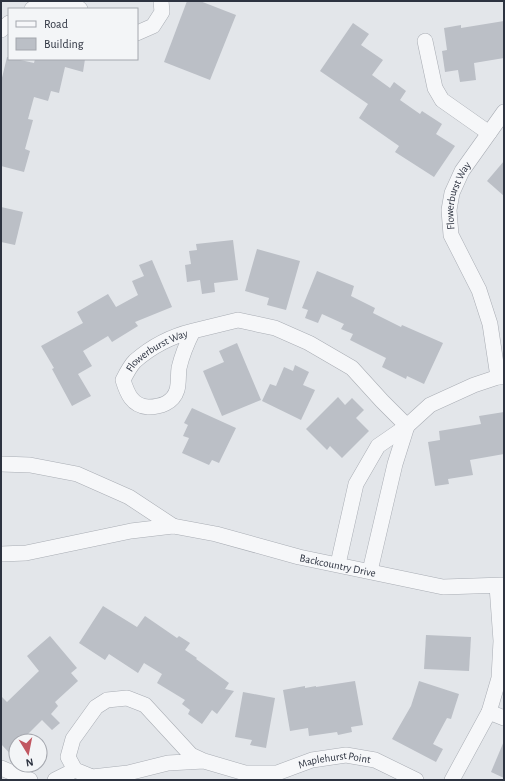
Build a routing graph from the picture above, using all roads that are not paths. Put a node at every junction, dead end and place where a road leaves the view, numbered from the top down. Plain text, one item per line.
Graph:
1 (161, 1) edge
2 (38, 8) edge
3 (74, 8) edge
4 (138, 33) edge
5 (426, 41) dead end
6 (504, 112) edge
7 (489, 133) junction
8 (193, 331) junction
9 (501, 377) edge
10 (407, 426) junction
11 (1, 464) edge
12 (173, 526) junction
13 (1, 554) edge
14 (338, 564) junction
15 (370, 571) junction
16 (501, 585) edge
17 (489, 712) junction
18 (504, 718) edge
19 (204, 761) junction
20 (1, 768) edge
21 (75, 770) junction
22 (129, 776) edge
23 (30, 780) edge
24 (55, 780) edge
25 (416, 780) edge
26 (452, 780) edge

1 - 4 street
2 - 3 street
5 - 7 street
6 - 7 street, Flowerburst Way
7 - 9 street, Flowerburst Way
8 - 8 street, Flowerburst Way
8 - 10 street, Flowerburst Way
9 - 10 street, Flowerburst Way
10 - 14 street, Flowerburst Way
10 - 15 street
11 - 12 street, Backcountry Drive
12 - 13 street, Backcountry Drive
12 - 14 street, Backcountry Drive
14 - 15 street, Backcountry Drive
15 - 16 street, Backcountry Drive
16 - 17 street
17 - 18 street
17 - 26 street
19 - 21 street, Maplehurst Point
19 - 22 street, Maplehurst Point
19 - 25 street, Maplehurst Point
20 - 23 street
21 - 22 street, Maplehurst Point
21 - 24 street

